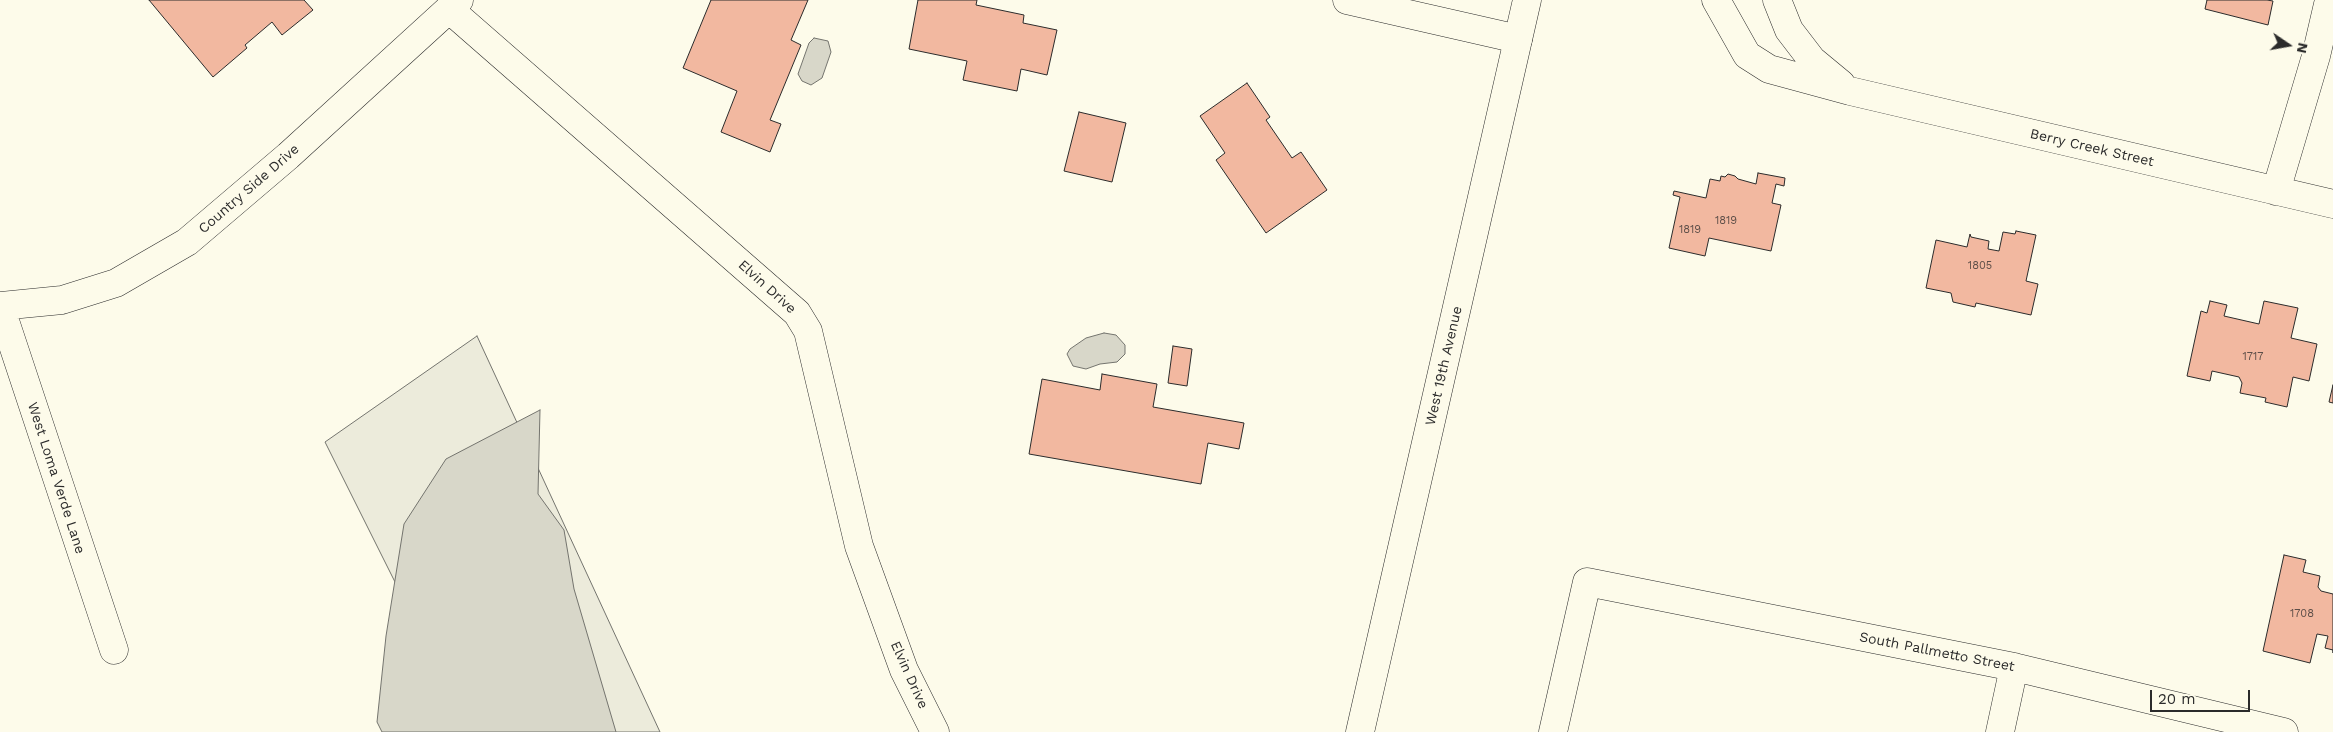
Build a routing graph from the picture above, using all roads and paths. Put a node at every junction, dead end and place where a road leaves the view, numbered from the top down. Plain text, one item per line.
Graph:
1 (1347, 0) edge
2 (1527, 0) edge
3 (1716, 0) edge
4 (1777, 0) edge
5 (2329, 0) edge
6 (454, 4) edge
7 (1518, 39) junction
8 (1850, 91) junction
9 (2276, 191) junction
10 (2333, 204) edge
11 (0, 306) edge
12 (114, 650) dead end
13 (2014, 667) junction
14 (936, 732) edge
15 (1360, 732) edge
16 (1553, 732) edge
17 (2000, 732) edge
18 (2284, 732) edge

1 - 7 street
2 - 7 street, West 19th Avenue
3 - 8 street, Berry Creek Street
4 - 8 street, Berry Creek Street
5 - 9 street
6 - 11 street, Country Side Drive
6 - 14 street, Elvin Drive
7 - 15 street, West 19th Avenue
8 - 9 street, Berry Creek Street
9 - 10 street, Berry Creek Street
11 - 12 street, West Loma Verde Lane
13 - 16 street, South Pallmetto Street
13 - 17 street
13 - 18 street, South Pallmetto Street

